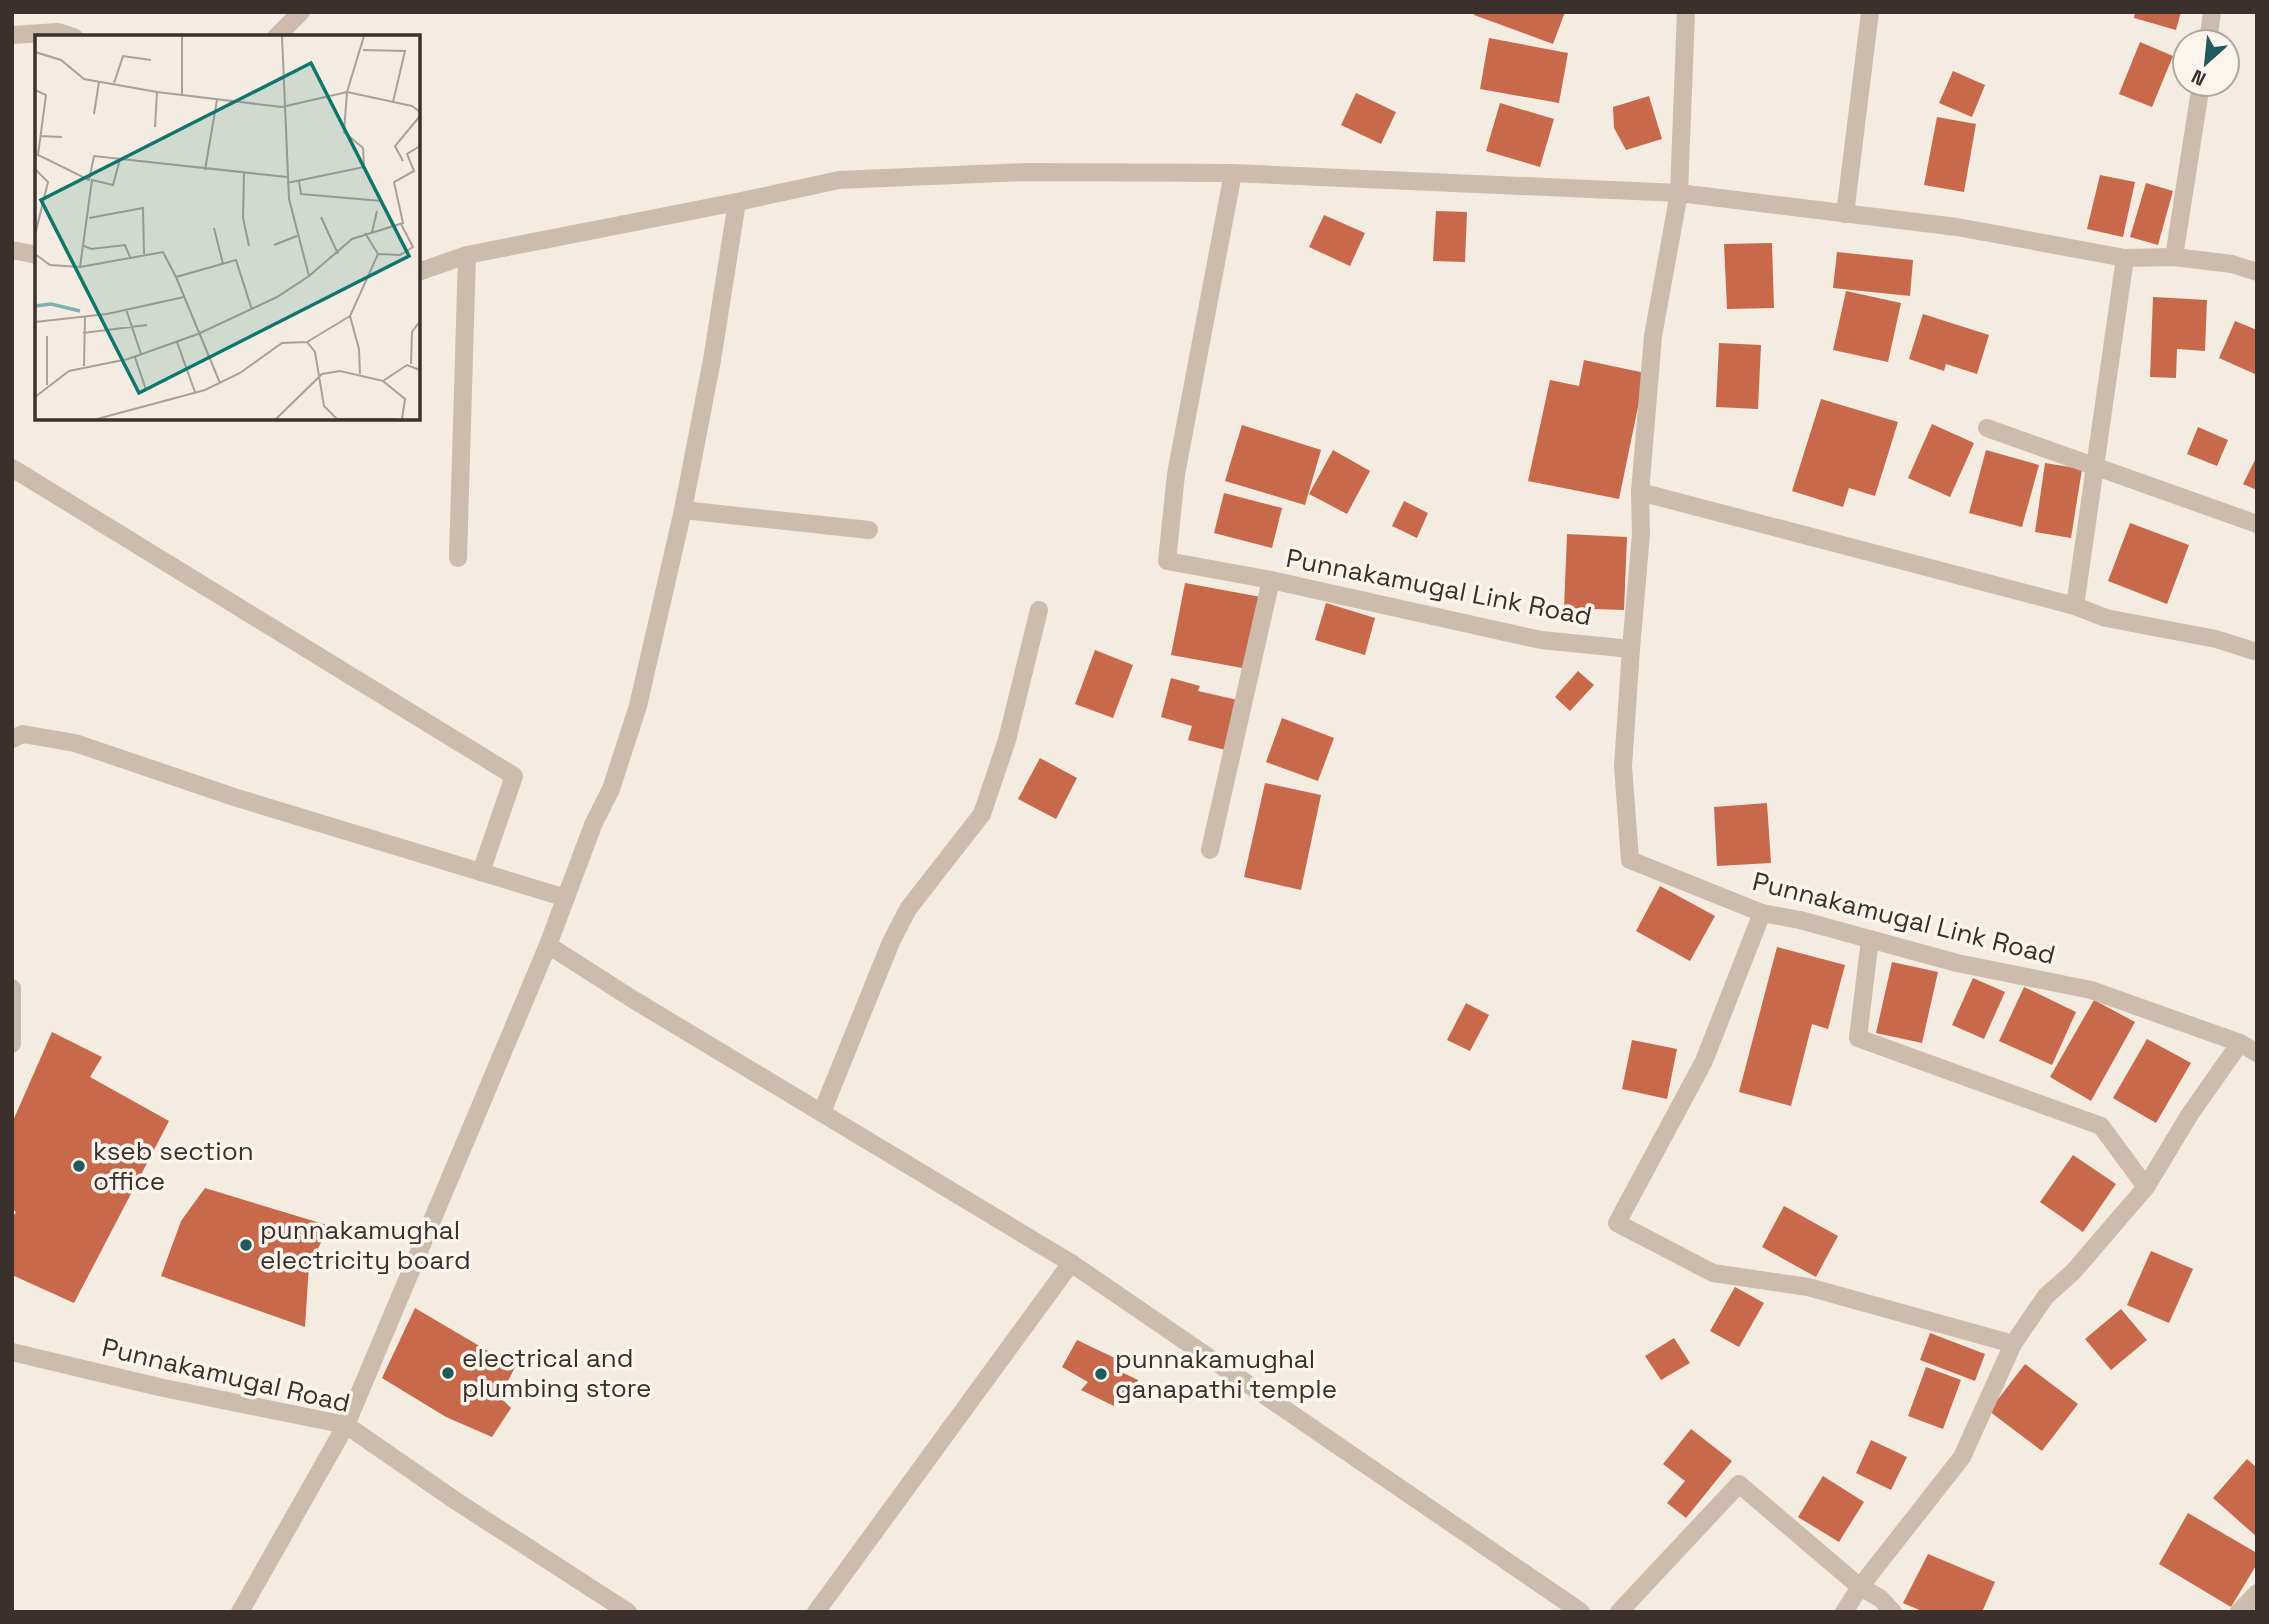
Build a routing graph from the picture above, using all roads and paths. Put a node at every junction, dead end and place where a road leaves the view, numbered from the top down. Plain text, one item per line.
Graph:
1 (301, 12) edge
2 (1686, 12) edge
3 (1870, 12) edge
4 (12, 35) edge
5 (68, 35) edge
6 (278, 35) edge
7 (2199, 98) edge
8 (1233, 173) junction
9 (1679, 193) junction
10 (737, 202) junction
11 (1845, 214) junction
12 (12, 250) edge
13 (35, 255) edge
14 (467, 255) junction
15 (2174, 257) junction
16 (2125, 258) junction
17 (420, 271) edge
18 (2257, 272) edge
19 (1987, 428) dead end
20 (2095, 467) junction
21 (12, 468) edge
22 (1640, 492) junction
23 (684, 510) junction
24 (2257, 524) edge
25 (869, 530) dead end
26 (458, 558) dead end
27 (1271, 580) junction
28 (2074, 606) junction
29 (1039, 610) dead end
30 (1631, 649) junction
31 (2257, 652) edge
32 (12, 739) edge
33 (1210, 850) dead end
34 (481, 872) junction
35 (566, 898) junction
36 (1762, 913) junction
37 (1870, 939) junction
38 (548, 944) junction
39 (12, 988) edge
40 (2240, 1043) junction
41 (12, 1044) edge
42 (2257, 1053) edge
43 (822, 1112) junction
44 (2146, 1187) junction
45 (1071, 1263) junction
46 (2013, 1344) junction
47 (12, 1352) edge
48 (346, 1425) junction
49 (1860, 1587) junction
50 (2257, 1593) edge
51 (240, 1612) edge
52 (628, 1612) edge
53 (816, 1612) edge
54 (1581, 1612) edge
55 (1619, 1612) edge
56 (1844, 1612) edge
57 (1893, 1612) edge
58 (2239, 1612) edge

1 - 6 street
2 - 9 street
3 - 11 street
4 - 5 street
7 - 15 street
8 - 9 street
8 - 10 street
8 - 27 street, Punnakamugal Link Road
9 - 11 street
9 - 22 street
10 - 14 street
10 - 23 street
11 - 16 street
12 - 13 street
14 - 17 street
14 - 26 street
15 - 16 street
15 - 18 street
16 - 20 street
19 - 20 street
20 - 24 street
20 - 28 street
21 - 34 street
22 - 28 street
22 - 30 street
23 - 25 street
23 - 35 street
27 - 30 street, Punnakamugal Link Road
27 - 33 street
28 - 31 street
29 - 43 street
30 - 36 street, Punnakamugal Link Road
32 - 34 street
34 - 35 street
35 - 38 street
36 - 37 street, Punnakamugal Link Road
36 - 46 street
37 - 40 street, Punnakamugal Link Road
37 - 44 street
38 - 43 street
38 - 48 street
39 - 41 street
40 - 42 street, Punnakamugal Link Road
40 - 44 street
43 - 45 street
44 - 46 street
45 - 53 street
45 - 54 street
46 - 49 street
47 - 48 street, Punnakamugal Road
48 - 51 street
48 - 52 street, Punnakamugal Road
49 - 55 street
49 - 56 street
49 - 57 street
50 - 58 street

